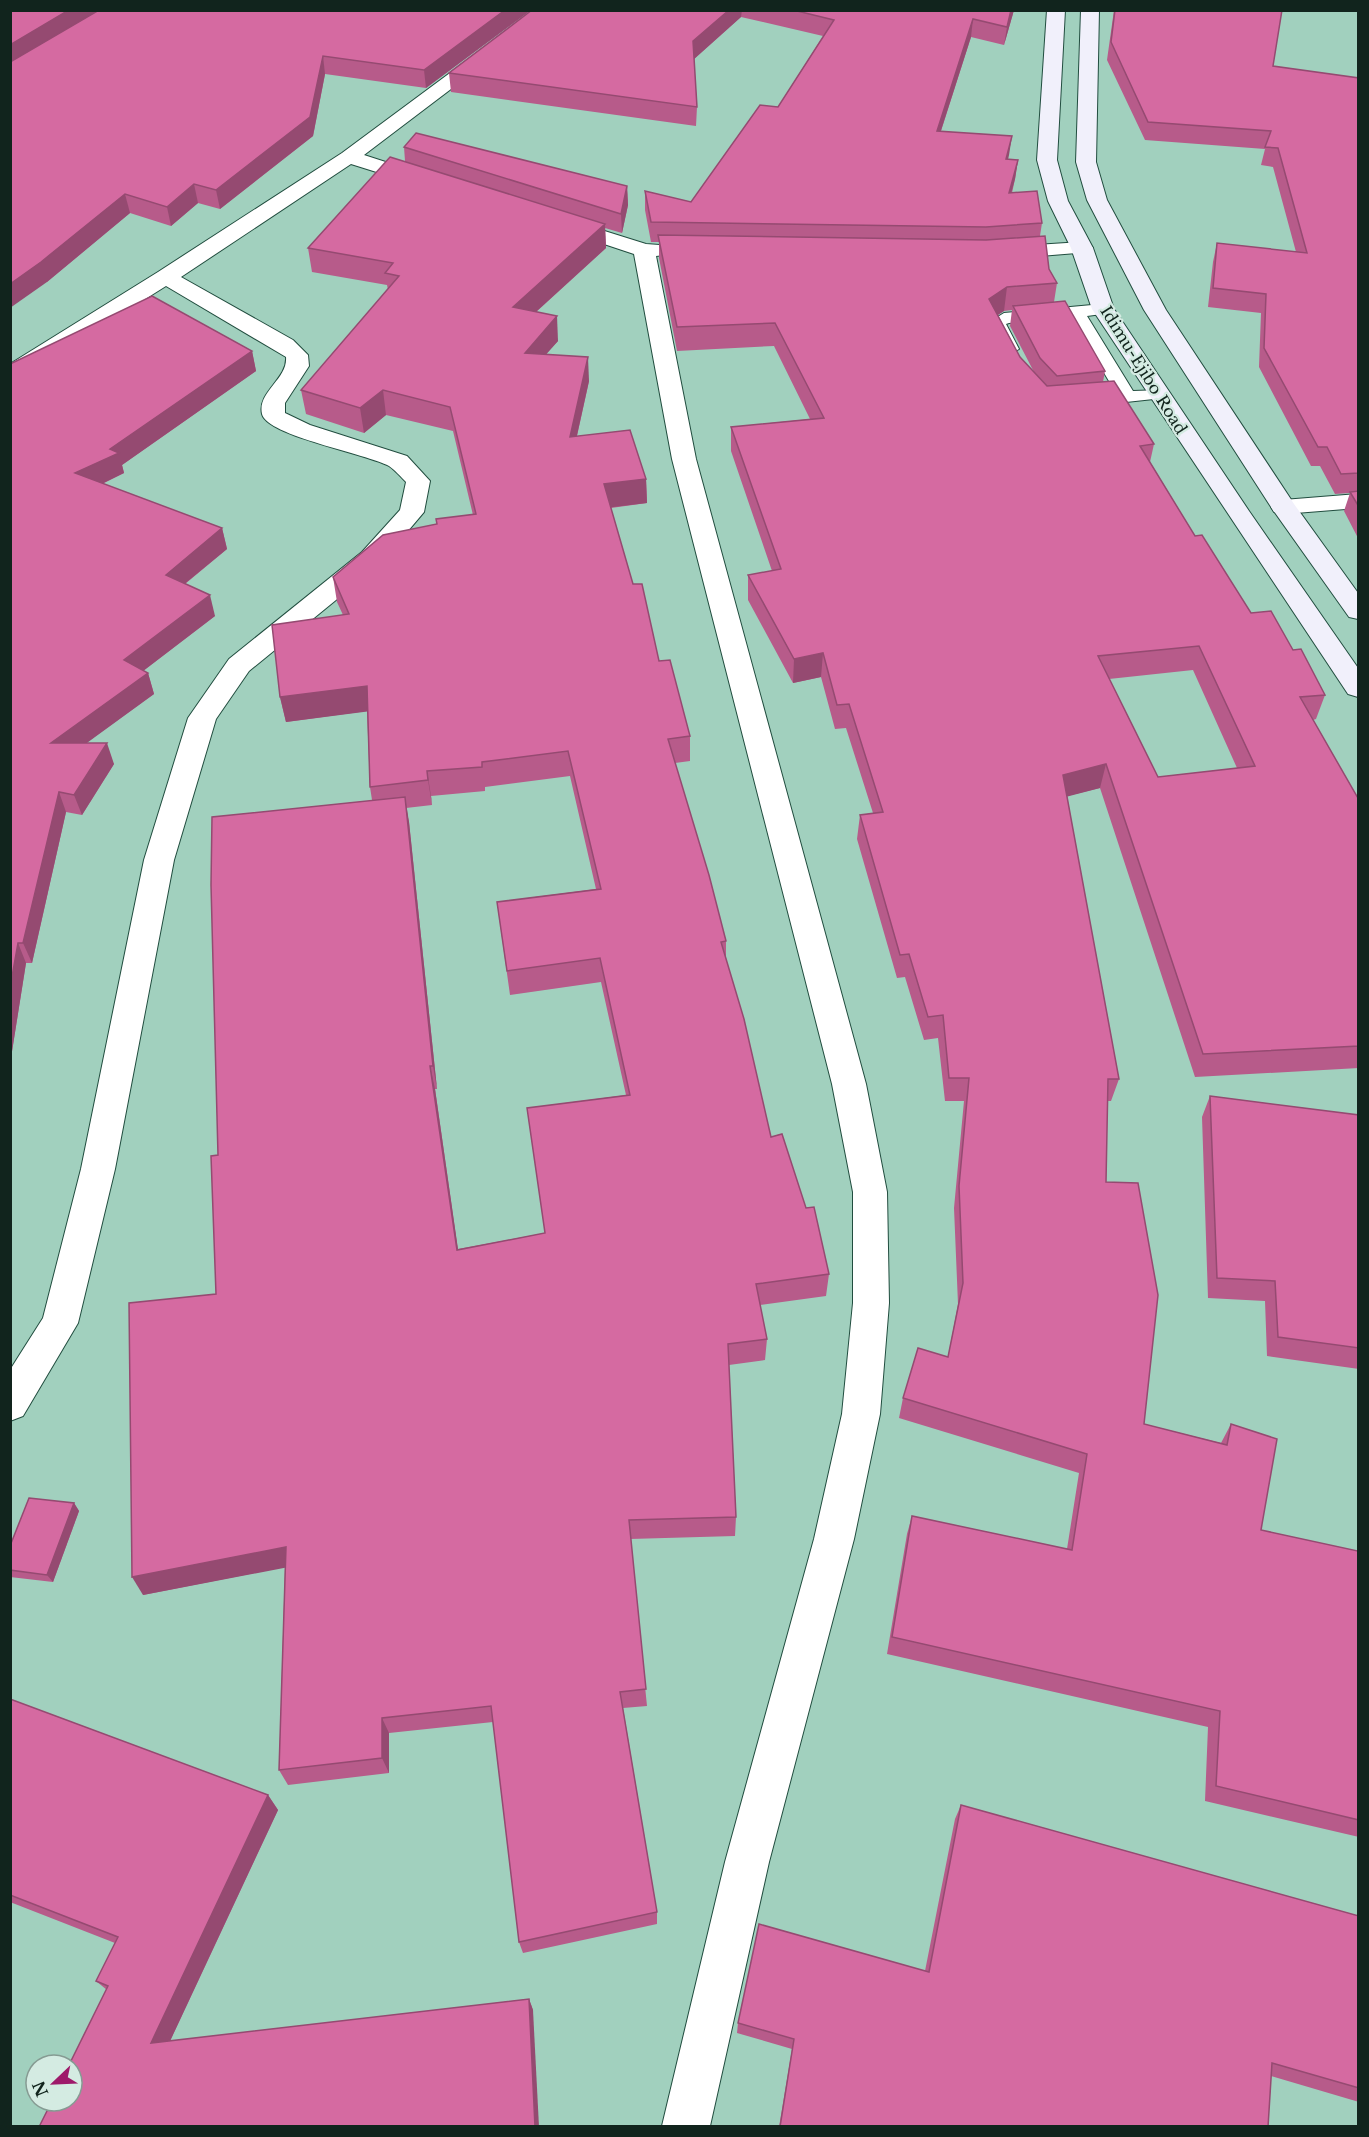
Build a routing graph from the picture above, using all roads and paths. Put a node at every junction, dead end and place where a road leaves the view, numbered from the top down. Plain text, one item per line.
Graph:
1 (547, 10) edge
2 (1056, 10) edge
3 (1090, 10) edge
4 (349, 157) junction
5 (440, 186) edge
6 (542, 218) edge
7 (1082, 248) junction
8 (644, 250) junction
9 (691, 250) edge
10 (983, 255) edge
11 (166, 277) junction
12 (1103, 309) junction
13 (1076, 312) junction
14 (1021, 368) edge
15 (10, 374) edge
16 (1157, 394) junction
17 (1128, 397) junction
18 (1075, 402) edge
19 (1359, 501) edge
20 (1282, 507) junction
21 (1359, 611) edge
22 (1359, 688) edge
23 (10, 1404) edge
24 (686, 2127) edge

1 - 4 street
2 - 7 main road, Idimu-Ejibo Road
3 - 20 main road
4 - 5 street
4 - 11 street
6 - 8 street
7 - 10 street
7 - 12 main road, Idimu-Ejibo Road
8 - 9 street
8 - 24 street
11 - 15 street
11 - 23 street
12 - 13 lane
12 - 16 main road, Idimu-Ejibo Road
13 - 14 lane
13 - 17 lane
16 - 17 lane
16 - 22 main road, Idimu-Ejibo Road
17 - 18 lane
19 - 20 street
20 - 21 main road

